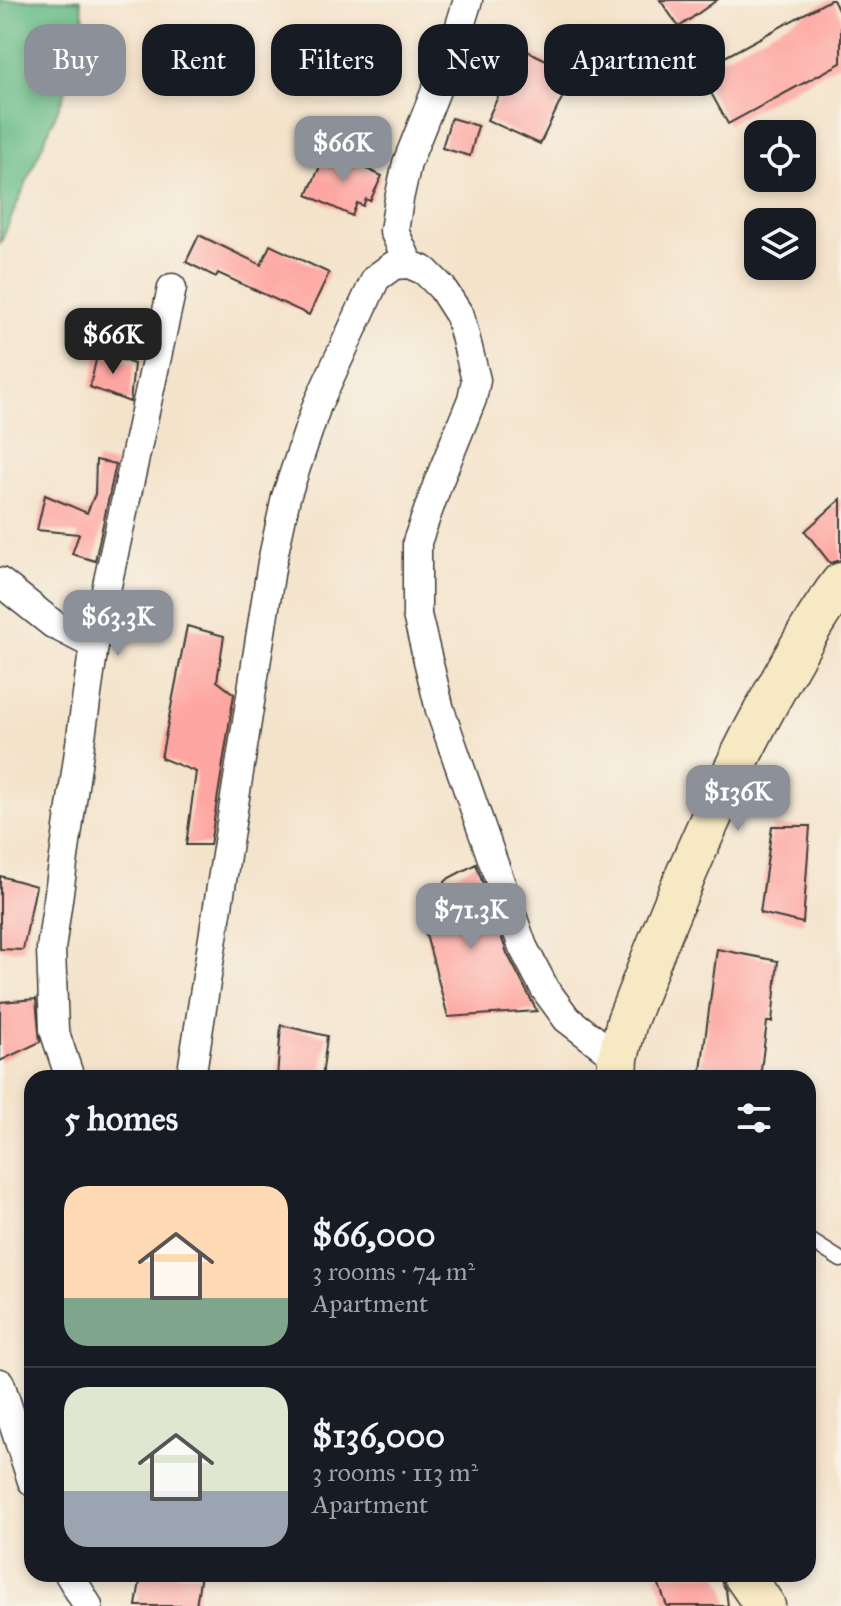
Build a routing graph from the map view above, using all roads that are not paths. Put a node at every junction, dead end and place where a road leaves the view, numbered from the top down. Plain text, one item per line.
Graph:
1 (468, 0) edge
2 (409, 264) junction
3 (172, 288) dead end
4 (0, 582) edge
5 (841, 583) edge
6 (94, 645) junction
7 (618, 1068) edge
8 (67, 1070) edge
9 (192, 1070) edge
10 (816, 1244) edge
11 (841, 1260) edge
12 (0, 1383) edge
13 (24, 1456) edge
14 (74, 1582) edge
15 (748, 1582) edge
16 (88, 1606) edge
17 (765, 1606) edge

1 - 2 street
2 - 7 street
2 - 9 street
3 - 6 street
4 - 6 street
5 - 7 main road
6 - 8 street
10 - 11 lane
12 - 13 street
14 - 16 street
15 - 17 main road

